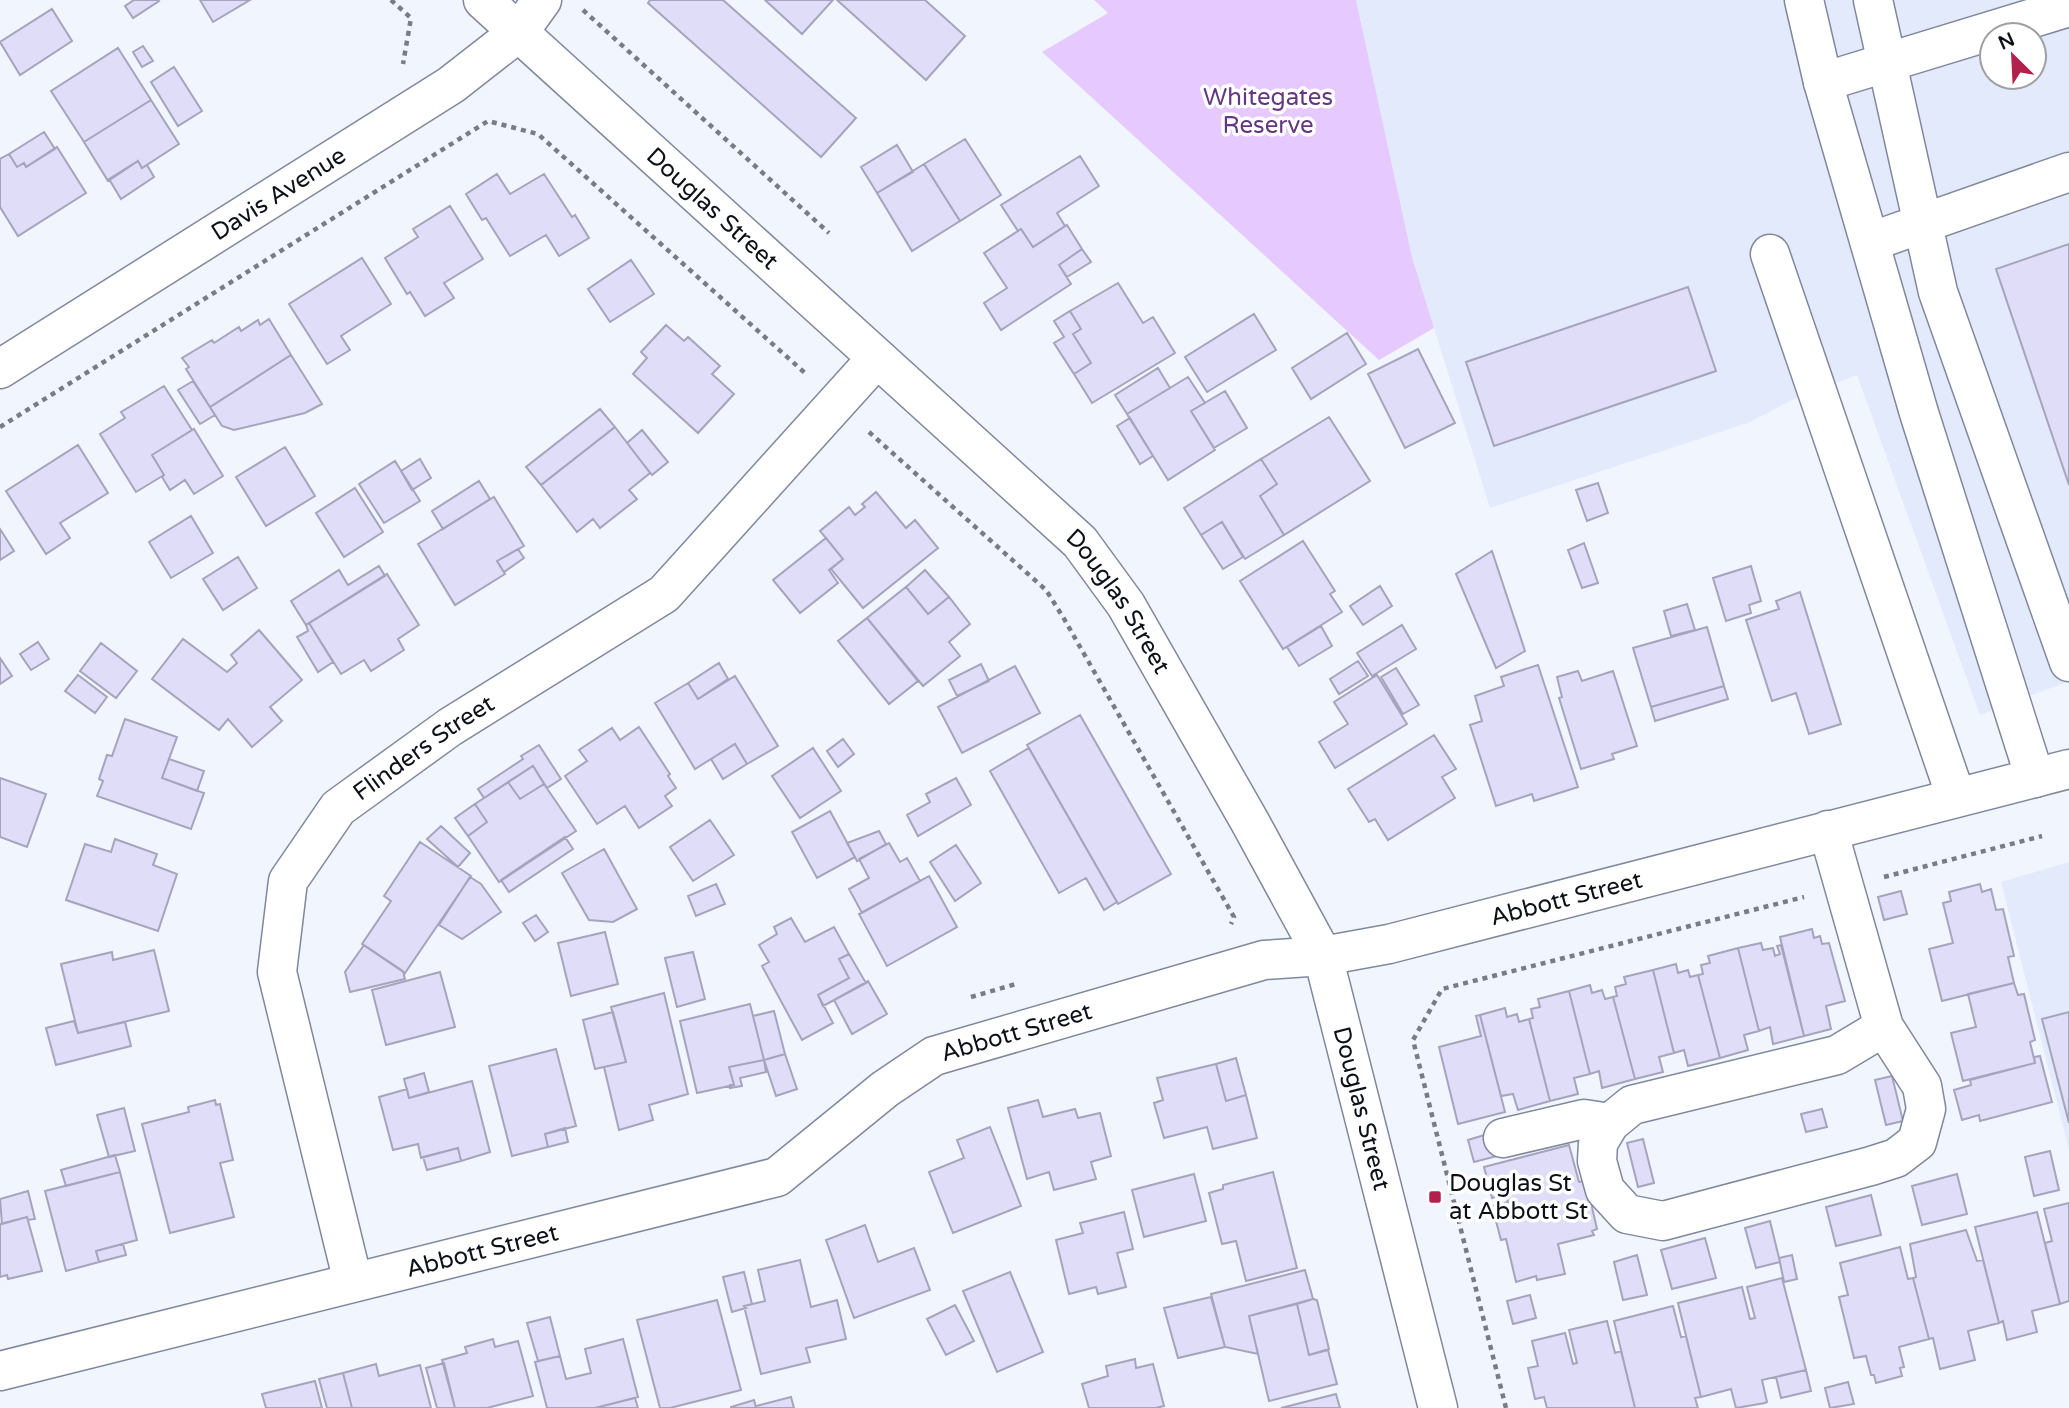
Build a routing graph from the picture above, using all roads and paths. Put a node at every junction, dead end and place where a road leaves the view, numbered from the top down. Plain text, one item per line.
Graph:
1 (391, 0) edge
2 (483, 0) edge
3 (541, 0) edge
4 (1804, 0) edge
5 (1873, 0) edge
6 (2069, 7) edge
7 (583, 10) dead end
8 (519, 32) junction
9 (1887, 64) junction
10 (392, 72) dead end
11 (1823, 82) junction
12 (2069, 172) edge
13 (1923, 223) junction
14 (829, 233) dead end
15 (1870, 242) junction
16 (1770, 254) dead end
17 (877, 358) junction
18 (0, 369) edge
19 (812, 379) dead end
20 (0, 426) edge
21 (869, 432) dead end
22 (2069, 662) edge
23 (2052, 774) edge
24 (1956, 797) junction
25 (1828, 830) junction
26 (2042, 836) dead end
27 (1843, 887) junction
28 (1230, 930) dead end
29 (1323, 956) junction
30 (1023, 982) dead end
31 (960, 1002) dead end
32 (1884, 1027) junction
33 (1610, 1123) junction
34 (1503, 1138) dead end
35 (353, 1282) junction
36 (0, 1371) edge
37 (1438, 1408) edge
38 (1506, 1408) edge

1 - 10 path
2 - 8 street, Douglas Street
3 - 8 street, Davis Avenue
4 - 11 street
5 - 9 street
6 - 9 street
7 - 14 path
8 - 17 street, Douglas Street
8 - 18 street, Davis Avenue
9 - 11 street
9 - 13 street
11 - 15 street
12 - 13 street
13 - 15 street
13 - 22 street
15 - 23 street
16 - 24 street
17 - 29 street, Douglas Street
17 - 35 street, Flinders Street
19 - 20 path
21 - 28 path
23 - 24 street, Abbott Street
24 - 25 street, Abbott Street
25 - 27 street
25 - 29 street, Abbott Street
26 - 27 path
27 - 32 street
27 - 38 path
29 - 35 street, Abbott Street
29 - 37 street, Douglas Street
30 - 31 path
32 - 33 street
32 - 33 street
33 - 34 street
35 - 36 street, Abbott Street

